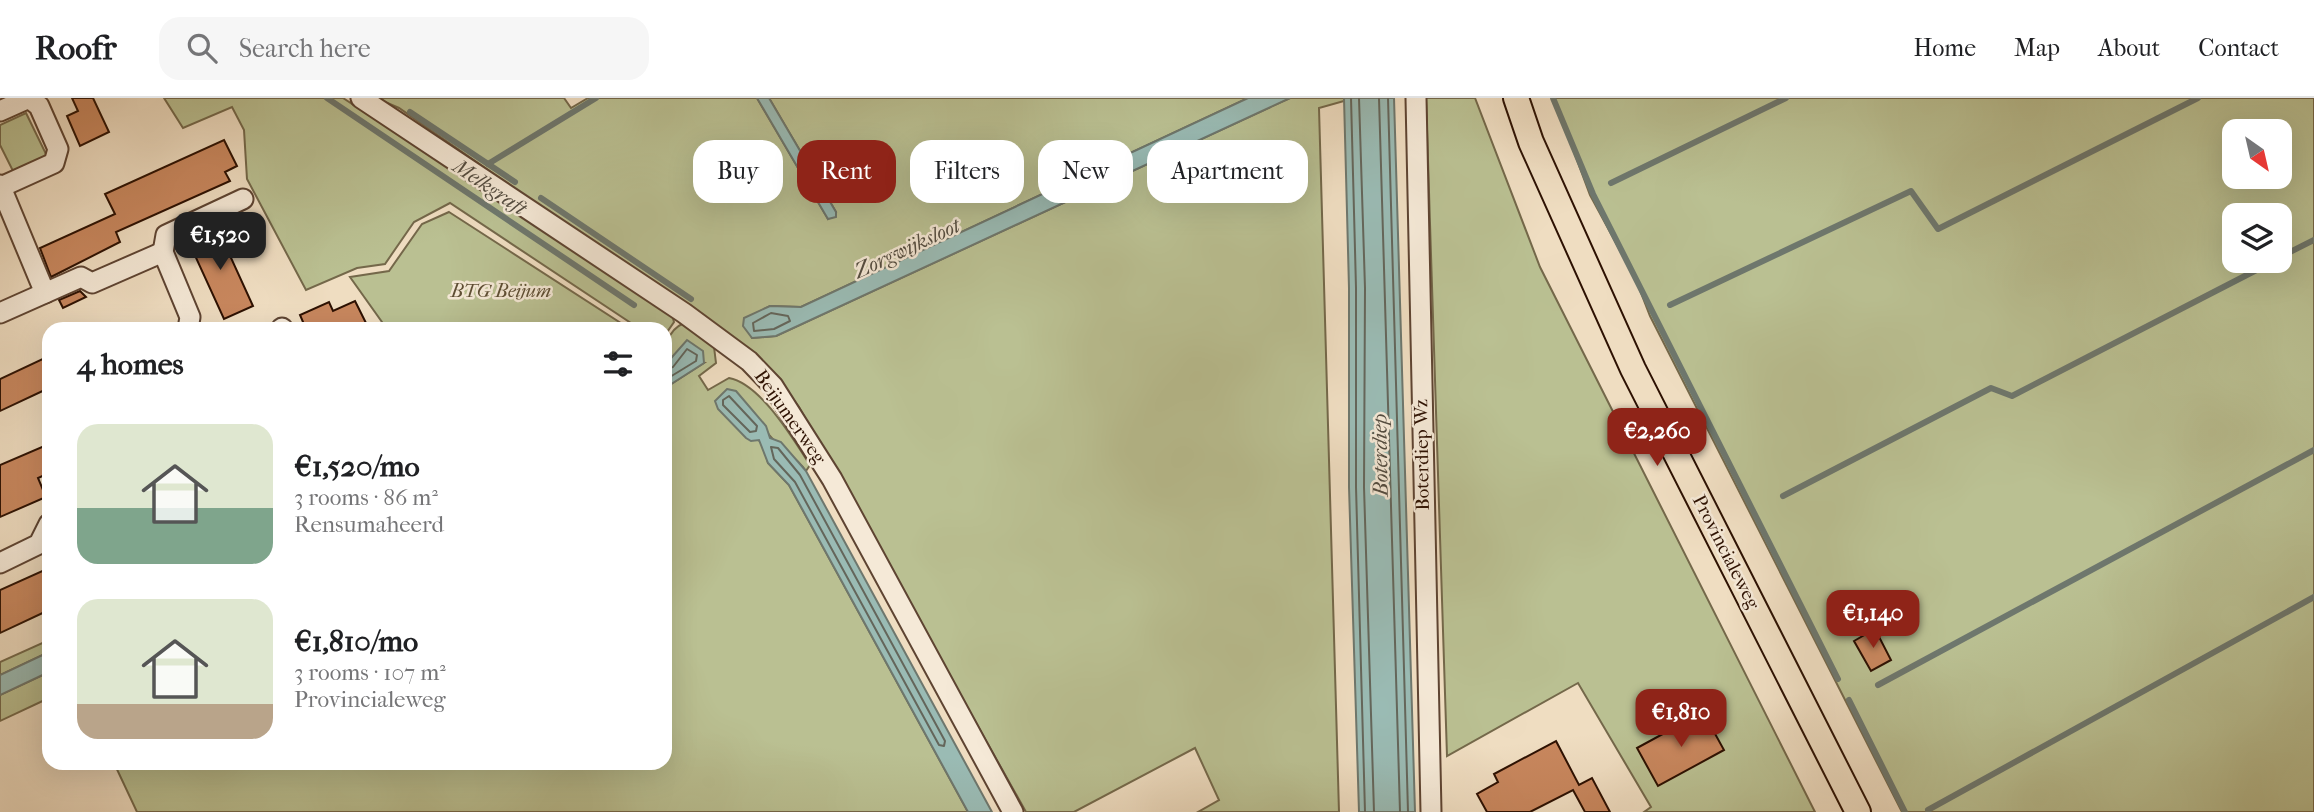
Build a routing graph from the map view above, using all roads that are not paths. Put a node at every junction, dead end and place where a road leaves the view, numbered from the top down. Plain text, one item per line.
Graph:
1 (361, 98) edge
2 (1416, 98) edge
3 (1516, 98) edge
4 (0, 111) edge
5 (0, 186) edge
6 (243, 199) dead end
7 (163, 252) junction
8 (45, 293) junction
9 (0, 313) edge
10 (189, 322) edge
11 (42, 538) edge
12 (0, 563) edge
13 (1013, 812) edge
14 (1432, 812) edge
15 (1858, 812) edge

1 - 13 street, Beijumerweg
2 - 14 street, Boterdiep Wz
3 - 15 main road, Provincialeweg
4 - 5 street
5 - 8 street
6 - 7 street
7 - 8 street
7 - 10 street
8 - 9 street
11 - 12 street

